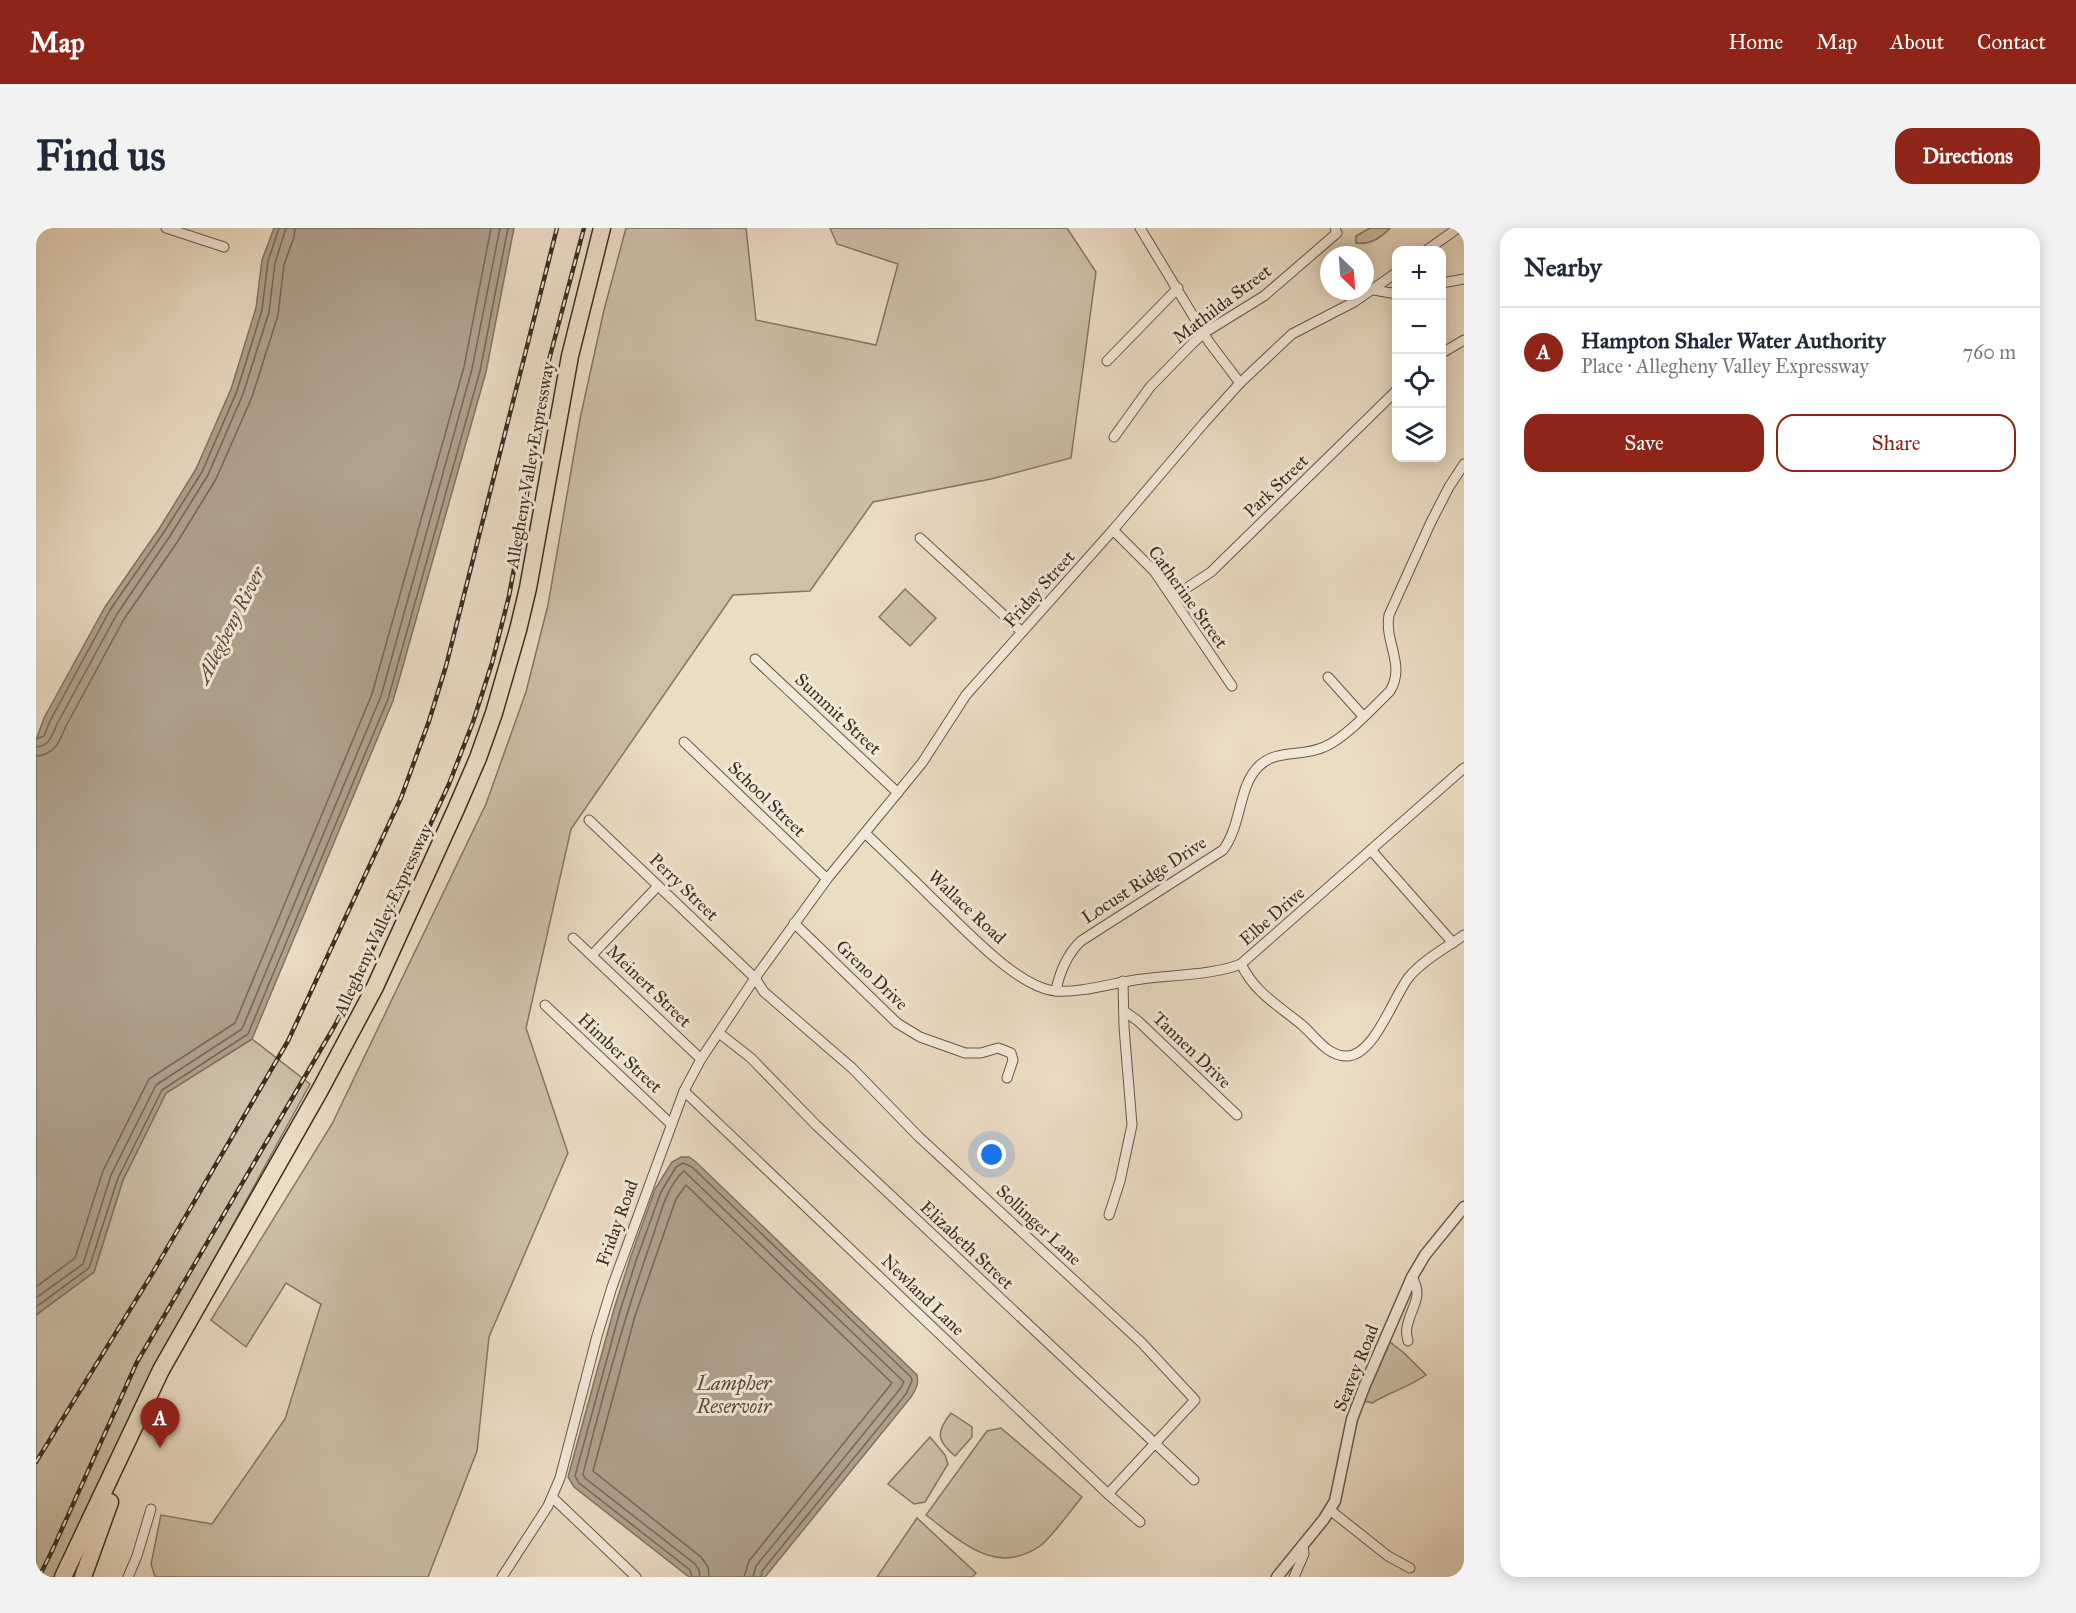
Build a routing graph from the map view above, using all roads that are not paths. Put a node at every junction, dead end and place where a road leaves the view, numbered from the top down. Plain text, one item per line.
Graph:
1 (166, 228) edge
2 (602, 228) edge
3 (612, 228) edge
4 (1140, 228) edge
5 (1441, 228) edge
6 (1458, 228) edge
7 (1336, 231) edge
8 (1445, 237) junction
9 (1433, 246) edge
10 (224, 247) dead end
11 (1392, 276) edge
12 (1464, 279) edge
13 (1446, 282) edge
14 (1178, 288) junction
15 (1374, 288) edge
16 (1374, 292) edge
17 (1392, 293) edge
18 (1354, 300) edge
19 (1204, 333) junction
20 (1464, 340) edge
21 (1446, 351) edge
22 (1107, 361) dead end
23 (1240, 382) junction
24 (1392, 395) edge
25 (1114, 437) dead end
26 (1463, 465) edge
27 (1113, 531) junction
28 (920, 538) dead end
29 (1173, 597) junction
30 (1022, 632) junction
31 (755, 659) dead end
32 (1328, 677) dead end
33 (1232, 686) dead end
34 (1363, 716) junction
35 (684, 742) dead end
36 (1464, 768) edge
37 (898, 793) junction
38 (589, 820) dead end
39 (865, 833) junction
40 (1371, 850) junction
41 (827, 879) junction
42 (658, 886) junction
43 (794, 923) junction
44 (1464, 935) edge
45 (573, 938) dead end
46 (1453, 943) junction
47 (592, 955) junction
48 (1241, 964) junction
49 (755, 978) junction
50 (1123, 981) junction
51 (1056, 991) junction
52 (545, 1005) dead end
53 (1124, 1011) junction
54 (719, 1033) junction
55 (701, 1059) junction
56 (1006, 1078) dead end
57 (684, 1091) junction
58 (1237, 1115) dead end
59 (671, 1124) junction
60 (1464, 1207) edge
61 (1109, 1215) dead end
62 (1412, 1276) junction
63 (1408, 1341) dead end
64 (1154, 1444) junction
65 (1194, 1480) dead end
66 (1108, 1494) junction
67 (552, 1497) junction
68 (151, 1509) dead end
69 (1330, 1510) junction
70 (1140, 1522) dead end
71 (1303, 1544) junction
72 (1410, 1568) dead end
73 (65, 1577) edge
74 (83, 1577) edge
75 (128, 1577) edge
76 (502, 1577) edge
77 (636, 1577) edge
78 (1277, 1577) edge
79 (1294, 1577) edge

1 - 10 street
2 - 73 highway, Allegheny Valley Expressway
3 - 74 highway, Allegheny Valley Expressway
4 - 14 street
5 - 8 street
6 - 8 street
7 - 19 street, Mathilda Street
8 - 9 street
11 - 15 street, Friday Street
12 - 13 street
14 - 19 street
14 - 22 street
16 - 17 street
18 - 23 street, Friday Street
19 - 23 street
19 - 25 street, Mathilda Street
20 - 21 street
23 - 27 street, Friday Street
24 - 29 street, Park Street
26 - 34 street, Locust Ridge Drive
27 - 29 street, Catherine Street
27 - 30 street, Friday Street
28 - 30 street
29 - 33 street, Catherine Street
30 - 37 street, Friday Street
31 - 37 street, Summit Street
32 - 34 street
34 - 51 street, Locust Ridge Drive
35 - 41 street, School Street
36 - 40 street, Elbe Drive
37 - 39 street, Friday Street
38 - 42 street, Perry Street
39 - 41 street, Friday Street
39 - 51 street, Wallace Road
40 - 46 street
40 - 48 street, Elbe Drive
41 - 43 street, Friday Street
42 - 47 street
42 - 49 street, Perry Street
43 - 49 street, Friday Street
43 - 56 street, Greno Drive
44 - 46 street
45 - 47 street, Meinert Street
46 - 48 street
47 - 55 street, Meinert Street
48 - 50 street, Elbe Drive
49 - 54 street, Friday Road
49 - 64 street, Sollinger Lane
50 - 51 street, Elbe Drive
50 - 53 street
52 - 59 street, Himber Street
53 - 58 street, Tannen Drive
53 - 61 street
54 - 55 street, Friday Road
54 - 64 street, Elizabeth Street
55 - 57 street, Friday Road
57 - 59 street, Friday Road
57 - 66 street, Newland Lane
59 - 67 street, Friday Road
60 - 62 street, Seavey Road
62 - 63 street
62 - 69 street, Seavey Road
64 - 65 street, Elizabeth Street
64 - 66 street
66 - 70 street, Newland Lane
67 - 76 street, Friday Road
67 - 77 street
68 - 75 street
69 - 71 street, Seavey Road
69 - 72 street
71 - 78 street, Seavey Road
71 - 79 street

